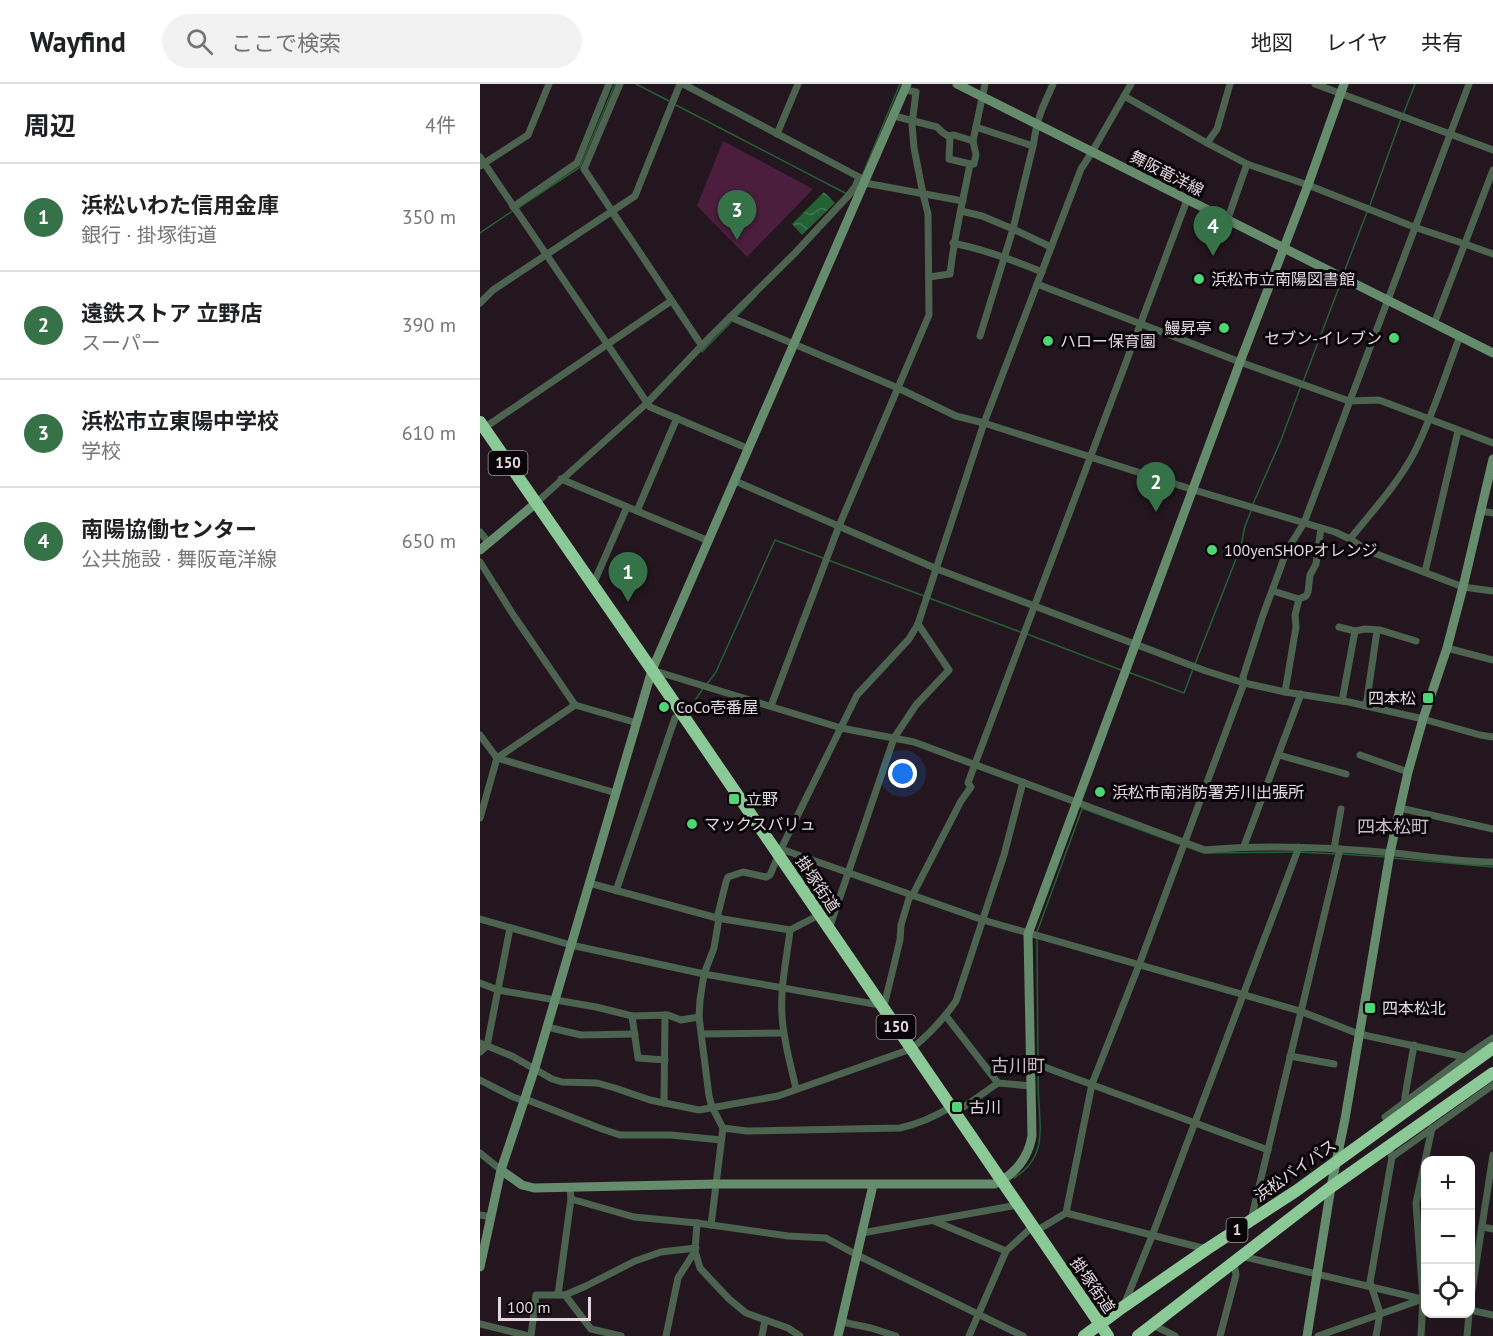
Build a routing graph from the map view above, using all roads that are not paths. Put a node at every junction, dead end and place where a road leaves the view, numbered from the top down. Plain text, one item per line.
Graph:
1 (549, 84) edge
2 (609, 84) edge
3 (620, 84) edge
4 (682, 84) edge
5 (798, 84) edge
6 (957, 84) edge
7 (984, 84) edge
8 (1053, 84) edge
9 (1131, 84) edge
10 (1230, 84) edge
11 (1315, 84) edge
12 (1344, 84) edge
13 (1468, 84) edge
14 (906, 87) edge
15 (1341, 94) junction
16 (1124, 96) junction
17 (982, 97) junction
18 (894, 116) junction
19 (913, 122) junction
20 (1037, 124) junction
21 (976, 127) junction
22 (777, 134) junction
23 (1450, 134) junction
24 (950, 136) junction
25 (973, 141) junction
26 (1207, 143) junction
27 (1033, 146) junction
28 (1493, 150) edge
29 (1092, 152) junction
30 (481, 162) edge
31 (970, 164) junction
32 (1247, 164) junction
33 (1493, 170) edge
34 (862, 180) junction
35 (1308, 185) junction
36 (922, 194) junction
37 (1187, 200) junction
38 (963, 201) junction
39 (514, 208) junction
40 (612, 211) junction
41 (961, 211) junction
42 (1227, 220) junction
43 (1414, 227) junction
44 (1013, 229) junction
45 (953, 243) junction
46 (1465, 244) junction
47 (1051, 247) junction
48 (1284, 249) junction
49 (1493, 254) edge
50 (546, 255) junction
51 (1004, 256) junction
52 (1042, 272) junction
53 (929, 277) junction
54 (1037, 284) junction
55 (671, 301) junction
56 (1387, 301) junction
57 (480, 303) edge
58 (730, 317) junction
59 (1140, 323) junction
60 (1434, 324) junction
61 (980, 336) dead end
62 (1460, 336) junction
63 (607, 344) junction
64 (794, 344) junction
65 (702, 346) junction
66 (1493, 353) edge
67 (1240, 362) junction
68 (898, 388) junction
69 (1348, 401) junction
70 (647, 403) junction
71 (677, 418) junction
72 (1429, 420) junction
73 (984, 423) junction
74 (482, 425) edge
75 (1458, 431) junction
76 (1493, 443) edge
77 (750, 449) junction
78 (1090, 457) junction
79 (1493, 459) edge
80 (561, 479) junction
81 (735, 481) junction
82 (1194, 490) junction
83 (536, 503) junction
84 (627, 507) junction
85 (637, 511) junction
86 (1481, 511) junction
87 (1493, 513) edge
88 (1304, 523) junction
89 (839, 526) junction
90 (1321, 528) junction
91 (480, 532) edge
92 (1350, 539) junction
93 (709, 541) junction
94 (489, 543) junction
95 (480, 550) edge
96 (480, 562) edge
97 (937, 569) junction
98 (1425, 572) junction
99 (591, 582) junction
100 (1463, 587) junction
101 (1273, 591) junction
102 (1493, 591) edge
103 (1299, 599) junction
104 (1034, 606) junction
105 (918, 624) junction
106 (1339, 627) dead end
107 (1355, 631) junction
108 (1377, 631) junction
109 (1416, 641) dead end
110 (1136, 644) junction
111 (1447, 648) junction
112 (1493, 660) edge
113 (652, 670) junction
114 (1244, 683) junction
115 (1285, 692) junction
116 (1301, 694) junction
117 (1342, 701) junction
118 (575, 705) junction
119 (771, 706) junction
120 (1366, 706) junction
121 (682, 715) junction
122 (1423, 719) junction
123 (638, 723) junction
124 (841, 728) junction
125 (480, 735) edge
126 (1493, 737) edge
127 (894, 738) junction
128 (1279, 755) junction
129 (1360, 755) dead end
130 (497, 758) junction
131 (975, 764) junction
132 (1408, 772) junction
133 (1346, 774) dead end
134 (1023, 782) junction
135 (616, 793) junction
136 (1077, 802) junction
137 (482, 808) edge
138 (1400, 808) junction
139 (1341, 809) dead end
140 (480, 818) edge
141 (1493, 829) edge
142 (1184, 844) junction
143 (1244, 846) junction
144 (1299, 847) junction
145 (1337, 849) junction
146 (780, 852) junction
147 (1390, 853) junction
148 (1493, 862) edge
149 (848, 874) junction
150 (589, 884) junction
151 (616, 891) junction
152 (911, 895) junction
153 (819, 915) junction
154 (718, 918) junction
155 (480, 920) edge
156 (983, 920) junction
157 (510, 928) junction
158 (829, 929) junction
159 (790, 930) junction
160 (1028, 934) junction
161 (571, 945) junction
162 (1139, 965) junction
163 (704, 974) junction
164 (480, 983) edge
165 (783, 988) junction
166 (498, 990) junction
167 (1244, 995) junction
168 (555, 1000) junction
169 (880, 1005) junction
170 (1300, 1011) junction
171 (665, 1015) junction
172 (632, 1016) junction
173 (946, 1016) junction
174 (699, 1017) junction
175 (547, 1027) junction
176 (635, 1034) junction
177 (702, 1034) junction
178 (783, 1034) junction
179 (1359, 1034) junction
180 (1493, 1038) edge
181 (483, 1045) edge
182 (1414, 1045) junction
183 (1493, 1048) edge
184 (911, 1049) junction
185 (480, 1052) edge
186 (1290, 1056) junction
187 (1465, 1057) junction
188 (665, 1060) junction
189 (1031, 1062) junction
190 (1334, 1064) dead end
191 (535, 1068) junction
192 (1493, 1073) edge
193 (480, 1080) edge
194 (998, 1083) junction
195 (1092, 1084) junction
196 (1493, 1085) edge
197 (1031, 1086) junction
198 (796, 1089) junction
199 (525, 1100) junction
200 (1405, 1102) junction
201 (664, 1103) junction
202 (712, 1107) junction
203 (953, 1110) junction
204 (1195, 1122) junction
205 (1389, 1123) junction
206 (723, 1128) junction
207 (1432, 1128) junction
208 (721, 1140) junction
209 (1268, 1150) junction
210 (1390, 1151) junction
211 (480, 1153) edge
212 (1493, 1155) edge
213 (1337, 1161) junction
214 (501, 1170) junction
215 (1001, 1180) junction
216 (716, 1184) junction
217 (873, 1185) junction
218 (570, 1187) junction
219 (1331, 1187) junction
220 (572, 1199) junction
221 (1018, 1205) junction
222 (1066, 1213) junction
223 (480, 1215) edge
224 (490, 1217) junction
225 (933, 1220) junction
226 (1251, 1222) junction
227 (698, 1223) junction
228 (711, 1226) junction
229 (1482, 1227) junction
230 (1034, 1229) junction
231 (1493, 1229) edge
232 (862, 1233) junction
233 (1152, 1236) junction
234 (695, 1249) junction
235 (1207, 1249) junction
236 (1006, 1251) junction
237 (857, 1255) junction
238 (1238, 1260) junction
239 (1421, 1264) edge
240 (480, 1267) edge
241 (1475, 1271) edge
242 (1317, 1274) junction
243 (1371, 1287) junction
244 (562, 1295) junction
245 (1421, 1298) edge
246 (1421, 1300) edge
247 (1123, 1307) junction
248 (1380, 1313) junction
249 (1475, 1313) edge
250 (978, 1314) junction
251 (1493, 1315) edge
252 (1422, 1318) edge
253 (1469, 1318) edge
254 (765, 1320) junction
255 (842, 1322) junction
256 (480, 1324) edge
257 (1100, 1324) junction
258 (1153, 1325) junction
259 (590, 1333) edge
260 (530, 1336) edge
261 (621, 1336) edge
262 (666, 1336) edge
263 (762, 1336) edge
264 (800, 1336) edge
265 (838, 1336) edge
266 (896, 1336) edge
267 (969, 1336) edge
268 (1023, 1336) edge
269 (1084, 1336) edge
270 (1108, 1336) edge
271 (1138, 1336) edge
272 (1175, 1336) edge
273 (1220, 1336) edge
274 (1307, 1336) edge
275 (1318, 1336) edge
276 (1376, 1336) edge
277 (1421, 1336) edge
278 (1467, 1336) edge

1 - 30 street
2 - 39 street
3 - 40 street
4 - 22 street
4 - 40 street
5 - 22 street
6 - 17 street, 舞阪竜洋線
7 - 17 street
8 - 20 street
9 - 16 street
10 - 26 street
11 - 15 street
12 - 15 street
13 - 23 street
14 - 18 street
14 - 19 street
15 - 23 street
15 - 35 street
16 - 26 street
16 - 29 street
17 - 20 street, 舞阪竜洋線
17 - 21 street
18 - 19 street
18 - 34 street
19 - 24 street
19 - 36 street
20 - 27 street
20 - 29 street, 舞阪竜洋線
21 - 25 street
21 - 27 street
22 - 34 street
23 - 28 street
23 - 43 street
24 - 25 street
24 - 31 street
25 - 31 street
26 - 32 street
27 - 44 street
29 - 37 street, 舞阪竜洋線
29 - 47 street
30 - 39 street
31 - 38 street
32 - 35 street
32 - 42 street
33 - 46 street
34 - 36 street
34 - 58 street
34 - 64 street
35 - 43 street
35 - 48 street
36 - 38 street
36 - 53 street
37 - 42 street, 舞阪竜洋線
37 - 59 street
38 - 41 street
39 - 50 street
40 - 50 street
40 - 55 street
41 - 44 street
41 - 45 street
42 - 48 street, 舞阪竜洋線
43 - 46 street
43 - 56 street
44 - 47 street
44 - 51 street
45 - 51 street
45 - 53 street
46 - 49 street
46 - 60 street
47 - 52 street
48 - 56 street, 舞阪竜洋線
48 - 67 street
50 - 57 street
50 - 63 street
51 - 52 street
51 - 61 street
52 - 54 street
53 - 68 street
54 - 59 street
54 - 73 street
55 - 63 street
55 - 65 street
56 - 60 street, 舞阪竜洋線
56 - 69 street
58 - 64 street
58 - 65 street
59 - 67 street
59 - 78 street
60 - 62 street, 舞阪竜洋線
62 - 66 street, 舞阪竜洋線
62 - 72 street
63 - 70 street
63 - 74 street
64 - 68 street
64 - 77 street
65 - 70 street
67 - 69 street
67 - 82 street
68 - 73 street
68 - 89 street
69 - 72 street
69 - 88 street
70 - 71 street
70 - 80 street
71 - 77 street
71 - 85 street
72 - 75 street
72 - 92 street
73 - 78 street
73 - 97 street
74 - 83 highway, 掛塚街道 / 150
75 - 76 street
75 - 98 street
77 - 81 street
78 - 82 street
78 - 104 street
79 - 86 street
80 - 83 street
80 - 84 street
81 - 89 street
81 - 93 street
82 - 88 street
82 - 110 street
83 - 94 street
83 - 99 highway, 掛塚街道 / 150
84 - 85 street
84 - 99 street
85 - 93 street
86 - 87 street
86 - 100 street
88 - 90 street
88 - 101 street
89 - 97 street
89 - 119 street
90 - 92 street
90 - 103 street
91 - 94 street
92 - 98 street
93 - 113 street
94 - 95 street
96 - 118 street
97 - 104 street
97 - 105 street
98 - 100 street
99 - 113 highway, 掛塚街道 / 150
100 - 102 street
100 - 111 street
101 - 103 street
101 - 114 street
103 - 115 street
104 - 110 street
104 - 131 street
105 - 124 street
105 - 127 street
106 - 107 street
107 - 108 street
107 - 117 street
108 - 109 street
108 - 120 street
110 - 114 street
110 - 136 street
111 - 112 street
111 - 122 street
113 - 119 street
113 - 121 highway, 掛塚街道 / 150
113 - 123 street
114 - 115 street
114 - 142 street
115 - 116 street
116 - 117 street
116 - 128 street
117 - 120 street
118 - 123 street
118 - 130 street
119 - 124 street
120 - 122 street
121 - 146 highway, 掛塚街道 / 150
121 - 151 street
122 - 126 street
122 - 132 street
123 - 135 street
124 - 127 street
124 - 146 street
125 - 130 street
127 - 131 street
127 - 149 street
128 - 133 street
128 - 143 street
129 - 132 street
130 - 135 street
130 - 137 street
131 - 134 street
131 - 152 street
132 - 138 street
134 - 136 street
134 - 156 street
135 - 150 street
136 - 142 street
136 - 160 street
137 - 140 street
138 - 141 street
138 - 147 street
139 - 145 street
142 - 143 street
142 - 162 street
143 - 144 street
144 - 145 street
144 - 167 street
145 - 147 street
145 - 170 street
146 - 149 street
146 - 153 highway, 掛塚街道 / 150
146 - 154 street
147 - 148 street
147 - 179 street
149 - 152 street
149 - 158 street
150 - 151 street
150 - 161 street
151 - 154 street
152 - 156 street
152 - 169 street
153 - 158 highway, 掛塚街道 / 150
153 - 159 street
154 - 159 street
154 - 163 street
155 - 157 street
156 - 160 street
156 - 173 street
157 - 161 street
157 - 166 street
158 - 169 highway, 掛塚街道 / 150
159 - 165 street
160 - 162 street
160 - 189 street
161 - 163 street
161 - 168 street
162 - 167 street
162 - 195 street
163 - 165 street
163 - 174 street
164 - 166 street
165 - 169 street
165 - 178 street
166 - 168 street
166 - 181 street
167 - 170 street
167 - 204 street
168 - 172 street
168 - 175 street
169 - 184 highway, 掛塚街道 / 150
170 - 179 street
170 - 186 street
171 - 172 street
171 - 174 street
171 - 188 street
172 - 176 street
173 - 184 street
173 - 194 street
174 - 177 street
175 - 176 street
175 - 191 street
176 - 188 street
177 - 178 street
177 - 202 street
178 - 198 street
179 - 182 street
179 - 213 street
180 - 187 street
181 - 185 street
181 - 191 street
182 - 187 street
182 - 200 street
183 - 205 highway, 浜松バイパス / 1
184 - 198 street
184 - 203 highway, 掛塚街道 / 150
186 - 190 street
186 - 209 street
187 - 200 street
188 - 201 street
189 - 195 street
189 - 197 street
191 - 199 street
191 - 201 street
192 - 210 highway, 浜松バイパス / 1
193 - 199 street
194 - 197 street
194 - 203 street
195 - 204 street
195 - 222 street
196 - 207 street
197 - 215 street
198 - 202 street
199 - 208 street
199 - 214 street
200 - 205 street
201 - 202 street
202 - 206 street
203 - 206 street
203 - 215 highway, 掛塚街道 / 150
204 - 209 street
204 - 233 street
205 - 213 highway, 浜松バイパス / 1
206 - 208 street
207 - 210 street
207 - 239 street
208 - 216 street
209 - 226 street
210 - 219 highway, 浜松バイパス / 1
210 - 243 street
211 - 214 street
212 - 229 street
213 - 219 street
213 - 226 highway, 浜松バイパス / 1
214 - 218 street
214 - 224 street
215 - 217 street
215 - 221 highway, 掛塚街道 / 150
216 - 217 street
216 - 218 street
216 - 228 street
217 - 232 street
218 - 220 street
219 - 238 highway, 浜松バイパス / 1
219 - 242 street
220 - 227 street
220 - 244 street
221 - 225 street
221 - 230 highway, 掛塚街道 / 150
222 - 230 street
222 - 233 street
223 - 224 street
224 - 240 street
225 - 232 street
225 - 236 street
226 - 235 highway, 浜松バイパス / 1
227 - 228 street
227 - 234 street
228 - 237 street
229 - 231 street
229 - 241 street
230 - 236 street
230 - 257 highway, 掛塚街道 / 150
232 - 237 street
233 - 235 street
233 - 247 street
234 - 244 street
234 - 254 street
234 - 262 street
235 - 247 highway, 浜松バイパス / 1
236 - 250 street
237 - 250 street
237 - 255 street
238 - 242 street
238 - 258 highway, 浜松バイパス / 1
238 - 273 street
242 - 243 street
242 - 274 street
243 - 245 street
243 - 248 street
244 - 259 street
244 - 260 street
246 - 248 street
247 - 257 highway, 浜松バイパス / 1
248 - 275 street
248 - 276 street
249 - 251 street
250 - 267 street
250 - 268 street
252 - 277 street
253 - 278 street
254 - 263 street
254 - 264 street
255 - 265 street
255 - 266 street
256 - 260 street
257 - 269 highway, 浜松バイパス / 1
257 - 270 highway, 掛塚街道 / 150
258 - 271 highway, 浜松バイパス / 1
258 - 272 street
259 - 261 street

